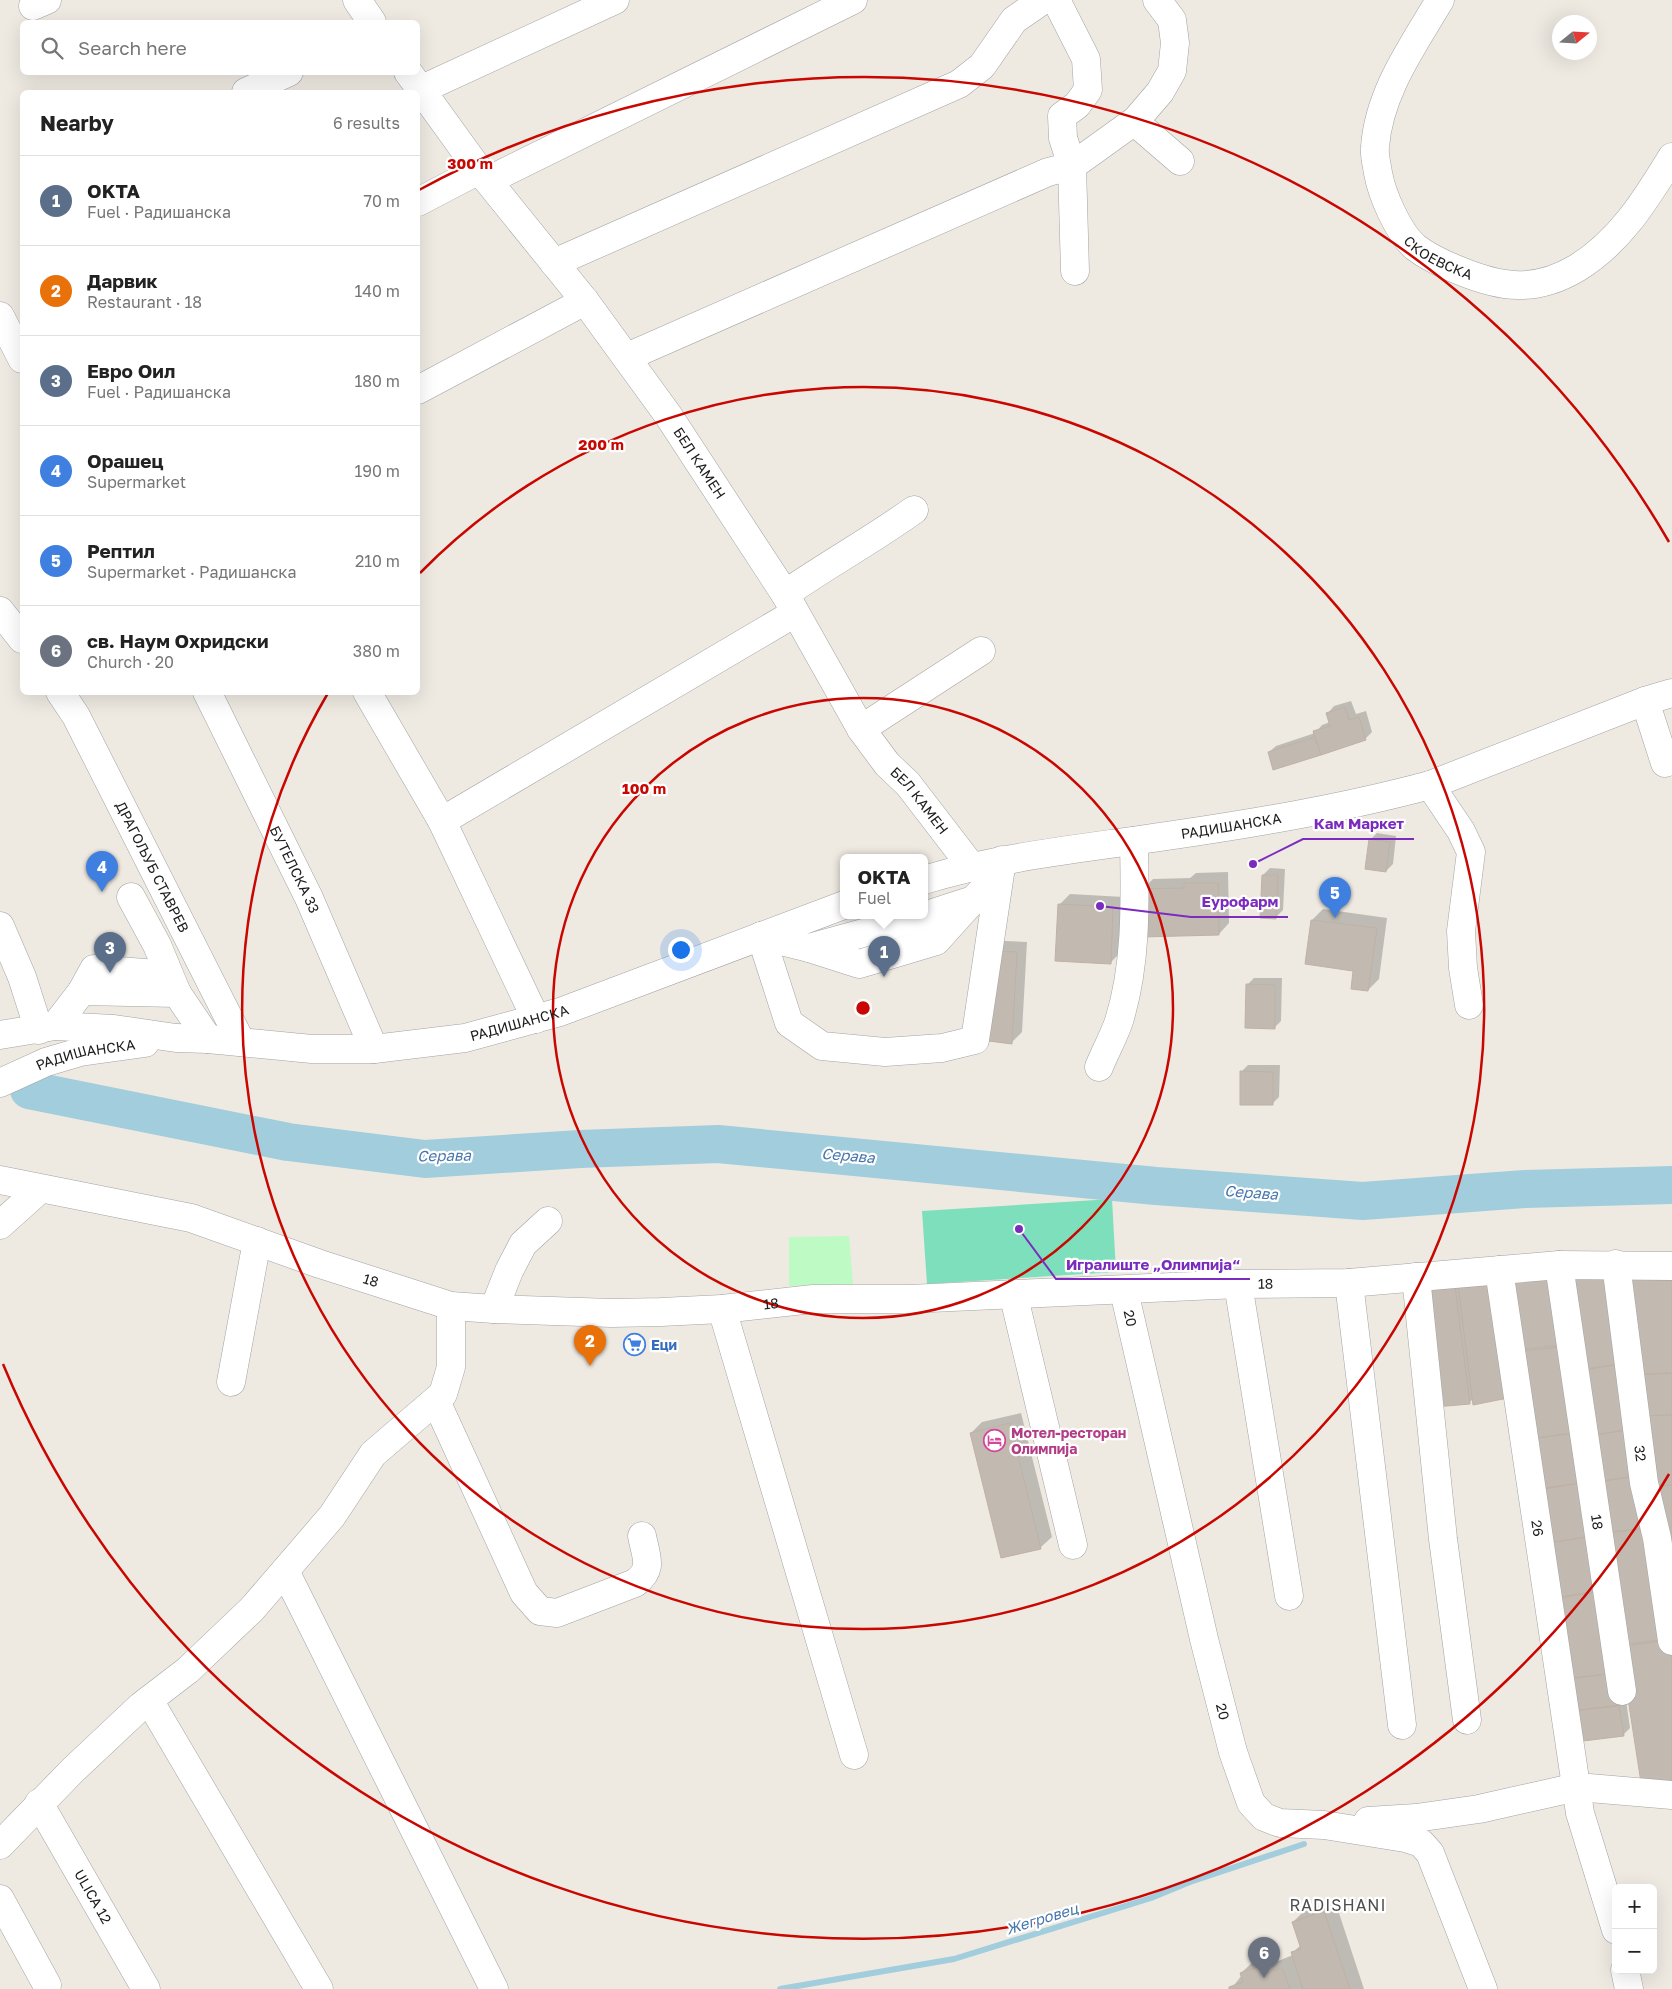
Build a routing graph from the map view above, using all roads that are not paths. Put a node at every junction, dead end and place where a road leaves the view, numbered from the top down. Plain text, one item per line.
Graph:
1 (357, 0) edge
2 (615, 0) edge
3 (854, 0) edge
4 (1044, 0) edge
5 (1056, 0) edge
6 (1157, 0) edge
7 (1440, 0) edge
8 (371, 20) edge
9 (282, 75) edge
10 (414, 81) edge
11 (250, 90) edge
12 (1136, 120) junction
13 (1672, 157) edge
14 (1180, 161) dead end
15 (1072, 166) junction
16 (484, 175) junction
17 (420, 201) edge
18 (554, 263) junction
19 (1074, 271) dead end
20 (585, 302) junction
21 (0, 316) edge
22 (20, 355) edge
23 (626, 357) junction
24 (420, 389) edge
25 (914, 510) dead end
26 (790, 604) junction
27 (0, 611) edge
28 (20, 636) edge
29 (981, 651) dead end
30 (1672, 693) edge
31 (62, 695) edge
32 (208, 695) edge
33 (369, 695) edge
34 (1645, 701) junction
35 (861, 728) junction
36 (1665, 763) dead end
37 (1430, 785) junction
38 (442, 821) junction
39 (1134, 841) junction
40 (1002, 860) junction
41 (971, 866) junction
42 (928, 879) edge
43 (131, 897) dead end
44 (840, 906) edge
45 (928, 914) edge
46 (914, 919) edge
47 (0, 926) edge
48 (761, 936) junction
49 (177, 993) junction
50 (1469, 1005) dead end
51 (536, 1019) junction
52 (28, 1031) edge
53 (176, 1038) junction
54 (208, 1039) junction
55 (241, 1042) junction
56 (374, 1049) junction
57 (1099, 1066) dead end
58 (9, 1079) edge
59 (0, 1180) edge
60 (39, 1190) junction
61 (548, 1221) dead end
62 (0, 1225) edge
63 (257, 1241) junction
64 (1616, 1264) junction
65 (1559, 1265) junction
66 (1672, 1266) edge
67 (1499, 1270) junction
68 (1416, 1277) junction
69 (1349, 1283) junction
70 (1238, 1284) junction
71 (1124, 1291) junction
72 (1013, 1293) junction
73 (451, 1306) junction
74 (494, 1309) junction
75 (722, 1309) junction
76 (231, 1382) dead end
77 (436, 1402) junction
78 (642, 1536) dead end
79 (1072, 1545) dead end
80 (285, 1572) junction
81 (1289, 1596) dead end
82 (1672, 1641) edge
83 (1622, 1691) dead end
84 (149, 1700) junction
85 (1467, 1720) dead end
86 (1402, 1726) dead end
87 (854, 1755) dead end
88 (1577, 1786) junction
89 (1672, 1795) edge
90 (39, 1803) junction
91 (1324, 1825) junction
92 (0, 1845) edge
93 (0, 1899) edge
94 (1616, 1929) edge
95 (1625, 1974) edge
96 (47, 1985) dead end
97 (146, 1989) edge
98 (320, 1989) edge
99 (494, 1989) edge
100 (1482, 1989) edge
101 (1630, 1989) edge

1 - 8 street
2 - 10 street
3 - 16 street
4 - 18 street
5 - 15 street
6 - 12 street
7 - 13 street, СКОЕВСКА
9 - 11 street
10 - 16 street, БЕЛ КАМЕН
12 - 14 street
12 - 15 street
15 - 19 street
15 - 23 street
16 - 17 street
16 - 18 street, БЕЛ КАМЕН
18 - 20 street, БЕЛ КАМЕН
20 - 23 street, БЕЛ КАМЕН
20 - 24 street
21 - 22 street
23 - 26 street, БЕЛ КАМЕН
25 - 26 street
26 - 35 street, БЕЛ КАМЕН
26 - 38 street
27 - 28 street
29 - 35 street
30 - 34 street, РАДИШАНСКА
31 - 55 street, ДРАГОЉУБ СТАВРЕВ
32 - 56 street, БУТЕЛСКА 33
33 - 38 street
34 - 36 street
34 - 37 street, РАДИШАНСКА
35 - 41 street, БЕЛ КАМЕН
37 - 39 street, РАДИШАНСКА
37 - 50 street
38 - 51 street
39 - 40 street, РАДИШАНСКА
39 - 57 street
40 - 41 street, РАДИШАНСКА
40 - 45 street
40 - 48 street
41 - 42 street, РАДИШАНСКА
43 - 49 street
44 - 48 street, РАДИШАНСКА
46 - 48 street
47 - 52 street
48 - 51 street, РАДИШАНСКА
49 - 52 street
49 - 54 street
51 - 56 street, РАДИШАНСКА
52 - 53 street, РАДИШАНСКА
52 - 58 street
53 - 54 street, РАДИШАНСКА
53 - 58 street, РАДИШАНСКА
54 - 55 street, РАДИШАНСКА
55 - 56 street, РАДИШАНСКА
59 - 60 street, 18
60 - 62 street
60 - 63 street, 18
61 - 74 street
63 - 73 street, 18
63 - 76 street
64 - 65 street, 18
64 - 66 street, 18
64 - 82 street, 32
65 - 67 street, 18
65 - 83 street, 18
67 - 68 street, 18
67 - 88 street, 26
68 - 69 street, 18
68 - 85 street
69 - 70 street, 18
69 - 86 street
70 - 71 street, 18
70 - 81 street
71 - 72 street, 18
71 - 91 street, 20
72 - 75 street, 18
72 - 79 street
73 - 74 street, 18
73 - 77 street
74 - 75 street, 18
75 - 87 street
77 - 78 street
77 - 80 street
80 - 84 street
80 - 99 street
84 - 90 street
84 - 98 street
88 - 89 street
88 - 91 street
88 - 94 street, 26
90 - 92 street
90 - 97 street, ULICA 12
91 - 100 street, 20
93 - 96 street
95 - 101 street

